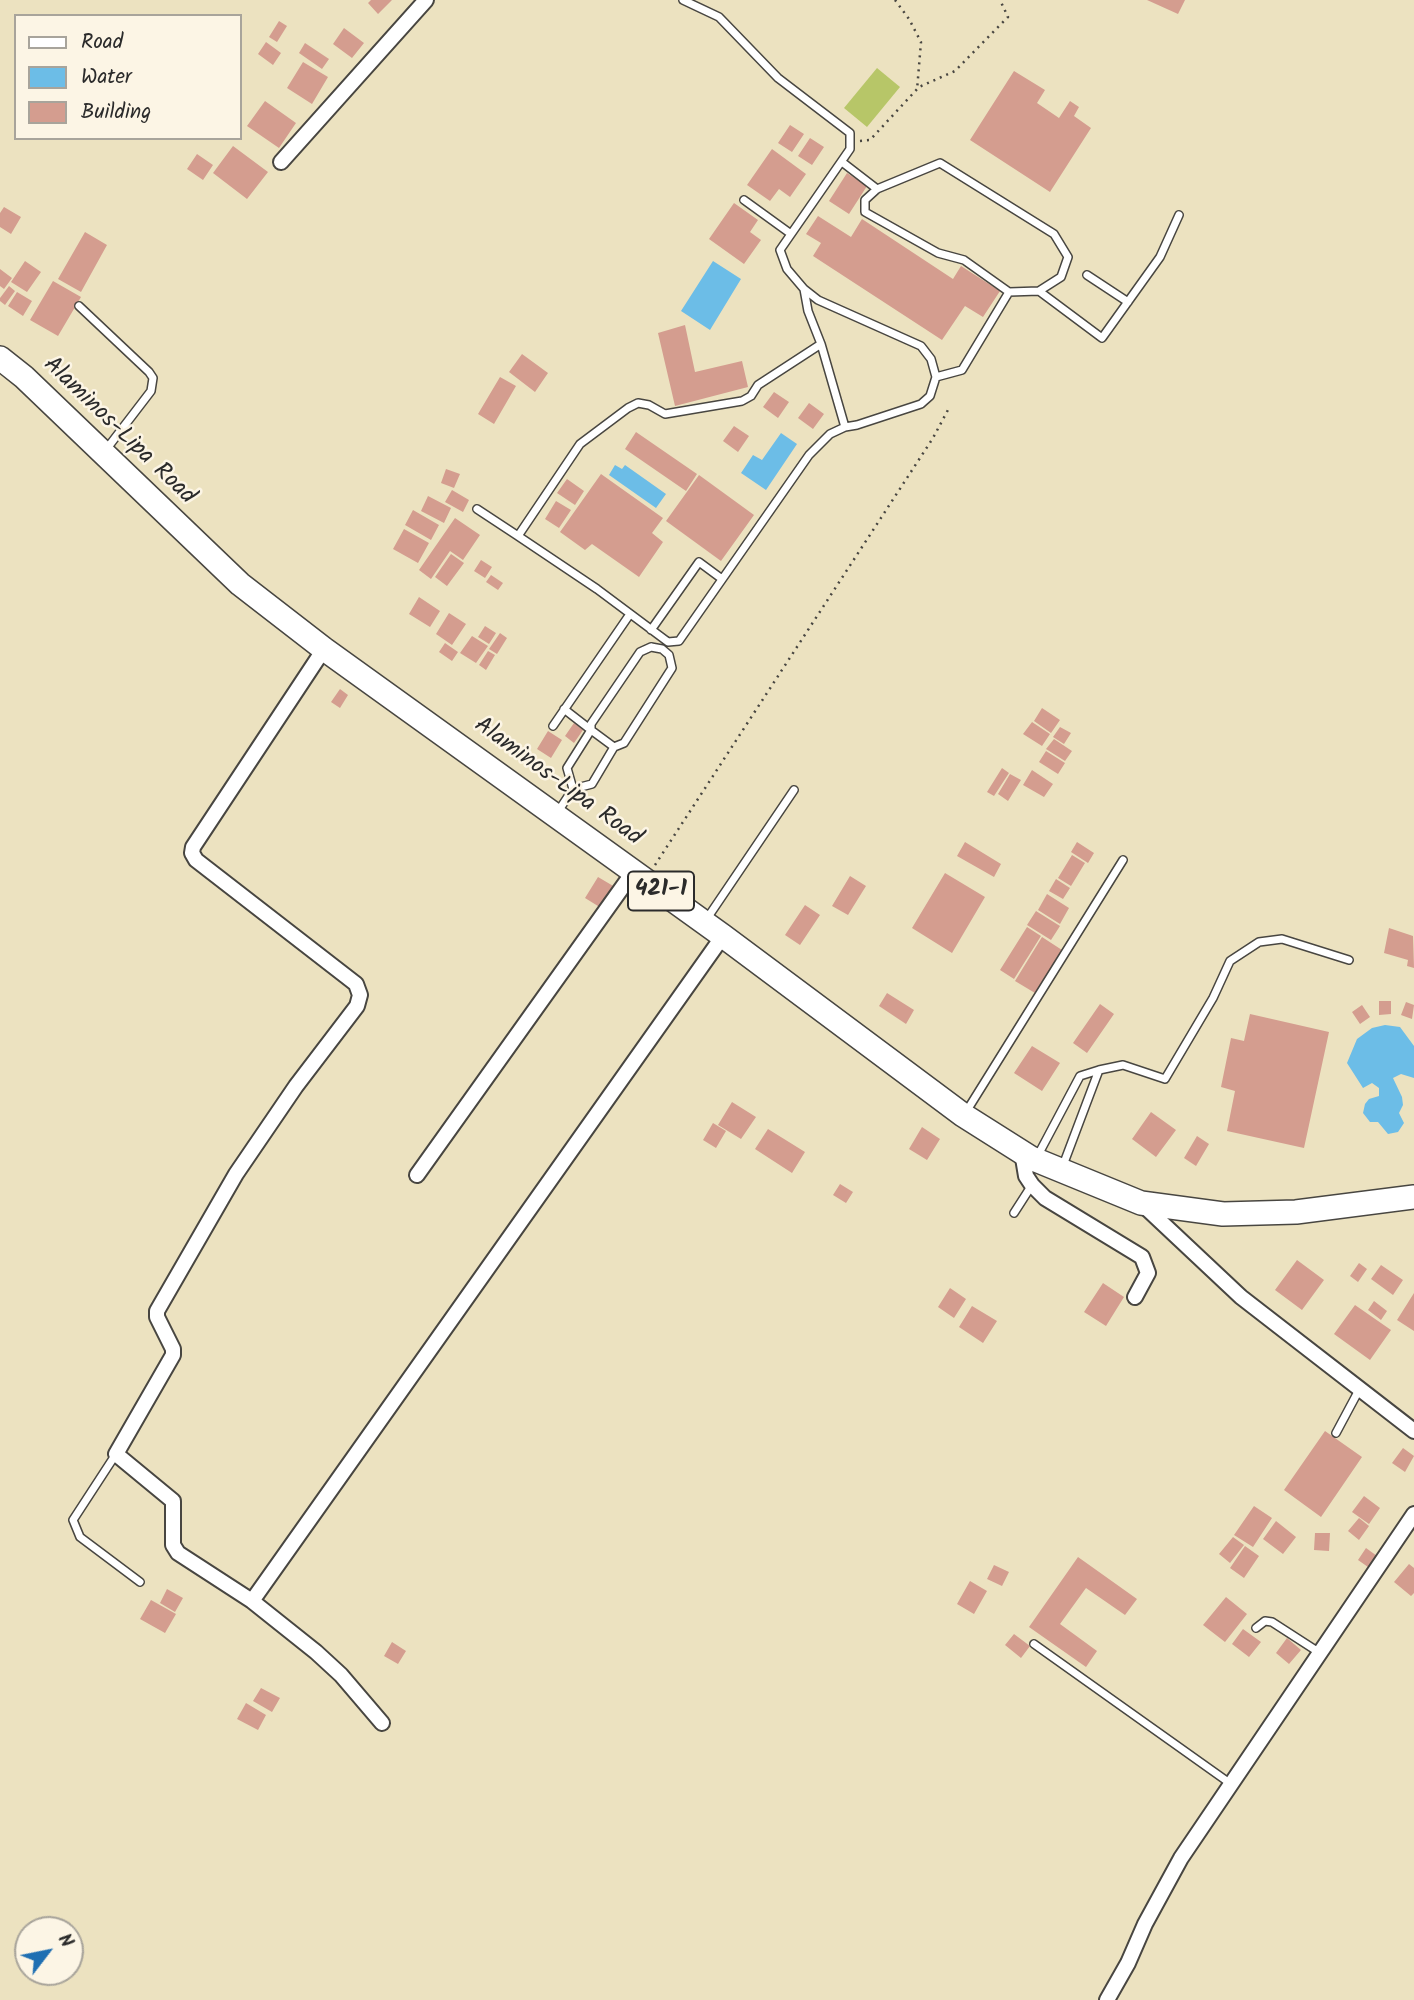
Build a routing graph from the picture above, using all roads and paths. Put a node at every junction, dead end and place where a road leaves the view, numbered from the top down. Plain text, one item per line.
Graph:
1 (425, 0) edge
2 (683, 0) edge
3 (895, 0) edge
4 (1000, 0) edge
5 (917, 90) junction
6 (850, 142) junction
7 (281, 162) dead end
8 (842, 162) junction
9 (877, 189) junction
10 (744, 200) dead end
11 (1179, 215) dead end
12 (791, 234) junction
13 (1087, 275) dead end
14 (804, 289) junction
15 (1039, 290) junction
16 (1009, 292) junction
17 (1128, 302) junction
18 (79, 306) dead end
19 (821, 344) junction
20 (0, 358) edge
21 (936, 377) junction
22 (949, 408) dead end
23 (845, 427) junction
24 (103, 454) junction
25 (477, 509) dead end
26 (518, 537) junction
27 (722, 579) junction
28 (630, 614) junction
29 (652, 630) junction
30 (668, 642) junction
31 (324, 649) junction
32 (662, 649) junction
33 (564, 709) junction
34 (553, 726) dead end
35 (591, 730) junction
36 (614, 747) junction
37 (573, 789) junction
38 (794, 790) dead end
39 (555, 816) junction
40 (1123, 860) dead end
41 (639, 875) junction
42 (704, 922) junction
43 (723, 936) junction
44 (1349, 960) dead end
45 (1099, 1070) junction
46 (963, 1115) junction
47 (1029, 1156) junction
48 (1061, 1170) junction
49 (417, 1175) dead end
50 (1032, 1185) junction
51 (1414, 1197) edge
52 (1141, 1203) junction
53 (1014, 1213) dead end
54 (1135, 1297) dead end
55 (1360, 1389) junction
56 (1414, 1431) edge
57 (1336, 1433) dead end
58 (116, 1454) junction
59 (1414, 1514) edge
60 (141, 1582) dead end
61 (252, 1601) junction
62 (1256, 1628) dead end
63 (1034, 1644) dead end
64 (1320, 1653) junction
65 (382, 1723) dead end
66 (1231, 1784) junction
67 (1107, 2000) edge

1 - 7 street
2 - 6 lane
3 - 5 path
4 - 5 path
5 - 6 path
6 - 8 lane
8 - 9 lane
8 - 12 lane
9 - 15 lane
9 - 16 lane
10 - 12 lane
11 - 17 lane
12 - 14 lane
13 - 17 lane
14 - 19 lane
14 - 21 lane
15 - 16 lane
15 - 17 lane
16 - 21 lane
18 - 24 lane
19 - 23 lane
19 - 26 lane
20 - 24 main road, Alaminos-Lipa Road / 421-1
21 - 23 lane
22 - 41 path
23 - 27 lane
24 - 31 main road, Alaminos-Lipa Road / 421-1
25 - 26 lane
26 - 28 lane
27 - 29 lane
27 - 30 lane
28 - 29 lane
28 - 33 lane
29 - 30 lane
30 - 32 lane
31 - 39 main road, Alaminos-Lipa Road / 421-1
31 - 58 street
32 - 35 lane
32 - 36 lane
33 - 34 lane
33 - 35 lane
35 - 36 lane
35 - 37 lane
36 - 37 lane
37 - 39 lane
38 - 42 lane
39 - 41 main road, Alaminos-Lipa Road / 421-1
40 - 46 lane
41 - 42 main road, Alaminos-Lipa Road / 421-1
41 - 49 street
42 - 43 main road, Alaminos-Lipa Road / 421-1
43 - 46 main road, Alaminos-Lipa Road / 421-1
43 - 61 street
44 - 45 lane
45 - 47 lane
45 - 48 lane
46 - 47 main road, Alaminos-Lipa Road / 421-1
47 - 48 main road, Alaminos-Lipa Road / 421-1
47 - 50 street
48 - 52 main road, Alaminos-Lipa Road / 421-1
50 - 53 lane
50 - 54 street
51 - 52 main road, Alaminos-Lipa Road / 421-1
52 - 55 street
55 - 56 street
55 - 57 lane
58 - 60 lane
58 - 61 street
59 - 64 street
61 - 65 street
62 - 64 lane
63 - 66 lane
64 - 66 street
66 - 67 street

